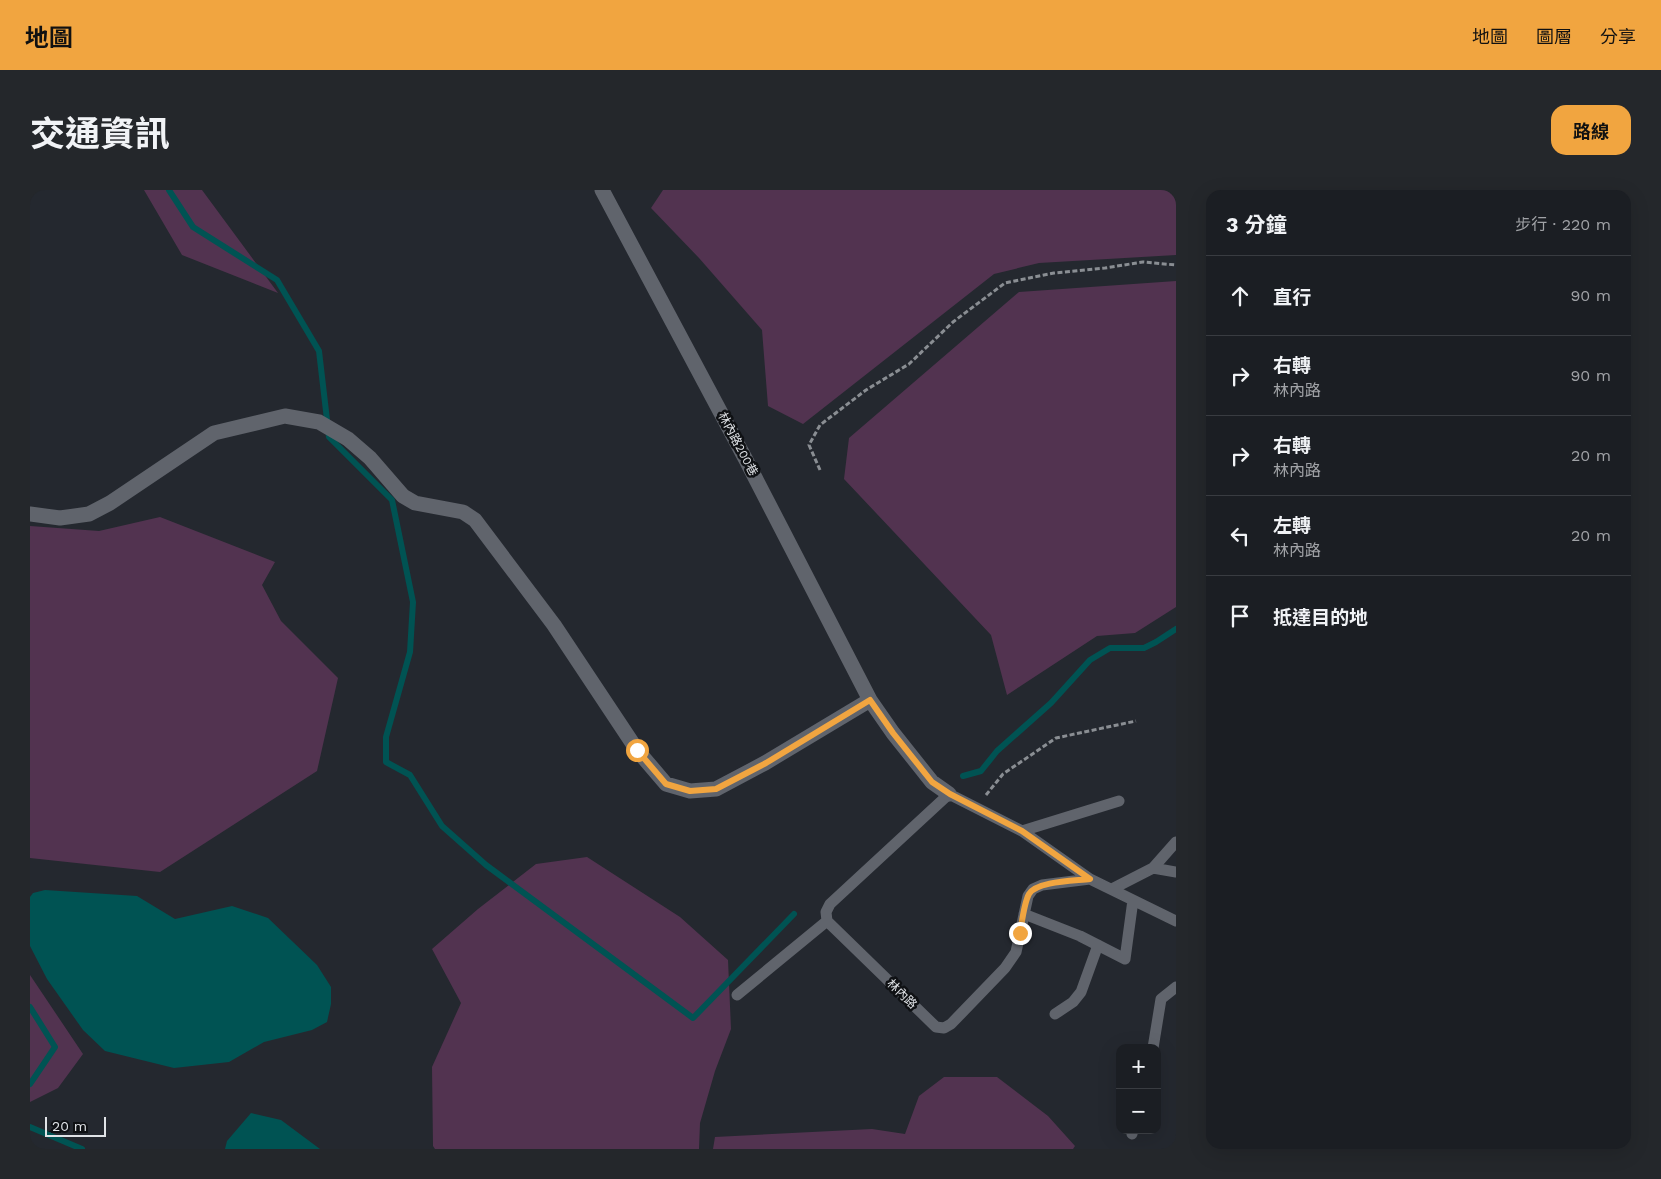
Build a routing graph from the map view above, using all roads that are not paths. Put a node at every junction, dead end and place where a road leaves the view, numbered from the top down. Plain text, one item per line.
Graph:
1 (602, 190) edge
2 (30, 514) edge
3 (870, 700) junction
4 (950, 794) junction
5 (1119, 801) dead end
6 (1022, 831) junction
7 (1175, 845) edge
8 (1153, 868) junction
9 (1176, 872) edge
10 (1090, 879) junction
11 (1112, 889) junction
12 (1134, 900) junction
13 (1024, 914) junction
14 (827, 920) junction
15 (1176, 921) edge
16 (1098, 945) junction
17 (1176, 987) edge
18 (737, 995) dead end
19 (1055, 1014) dead end
20 (1154, 1044) edge

1 - 3 street, 林內路200巷
2 - 3 street
3 - 4 street
4 - 6 lane
4 - 14 lane
5 - 6 lane
6 - 10 lane
7 - 8 lane
8 - 9 lane
8 - 11 lane
10 - 11 lane
10 - 13 lane, 林內路
11 - 12 lane
12 - 15 lane
12 - 16 lane
13 - 14 lane, 林內路
13 - 16 lane
14 - 18 lane
16 - 19 lane
17 - 20 lane

